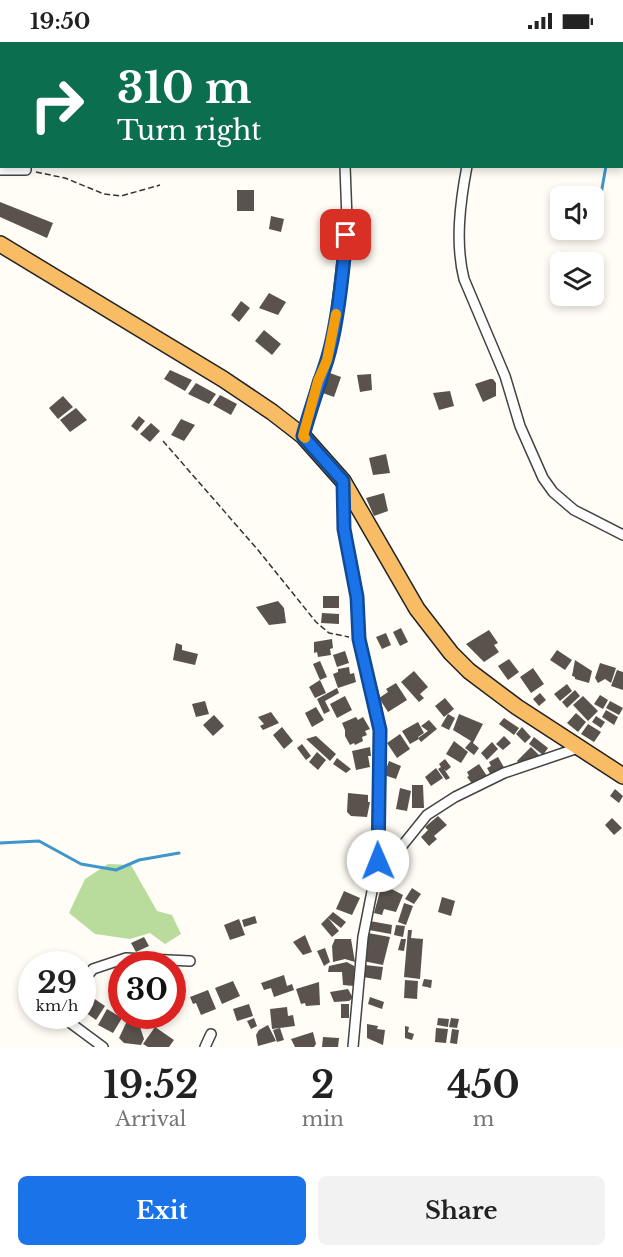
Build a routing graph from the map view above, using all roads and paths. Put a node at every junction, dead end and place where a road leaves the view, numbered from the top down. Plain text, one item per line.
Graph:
1 (26, 168) edge
2 (345, 168) edge
3 (467, 168) edge
4 (0, 170) edge
5 (160, 185) dead end
6 (0, 244) edge
7 (303, 436) junction
8 (163, 441) dead end
9 (343, 481) junction
10 (623, 535) edge
11 (359, 639) junction
12 (578, 748) junction
13 (623, 776) edge
14 (378, 861) junction
15 (190, 961) dead end
16 (96, 968) edge
17 (79, 1029) edge
18 (211, 1034) dead end
19 (103, 1047) edge
20 (205, 1047) edge
21 (353, 1047) edge

1 - 4 street
1 - 5 path
2 - 7 street
3 - 10 street
6 - 7 highway
7 - 9 highway
8 - 11 path
9 - 11 street
9 - 12 highway
11 - 14 street
12 - 13 highway
12 - 14 street
14 - 21 street
15 - 16 street
17 - 19 street
18 - 20 street

